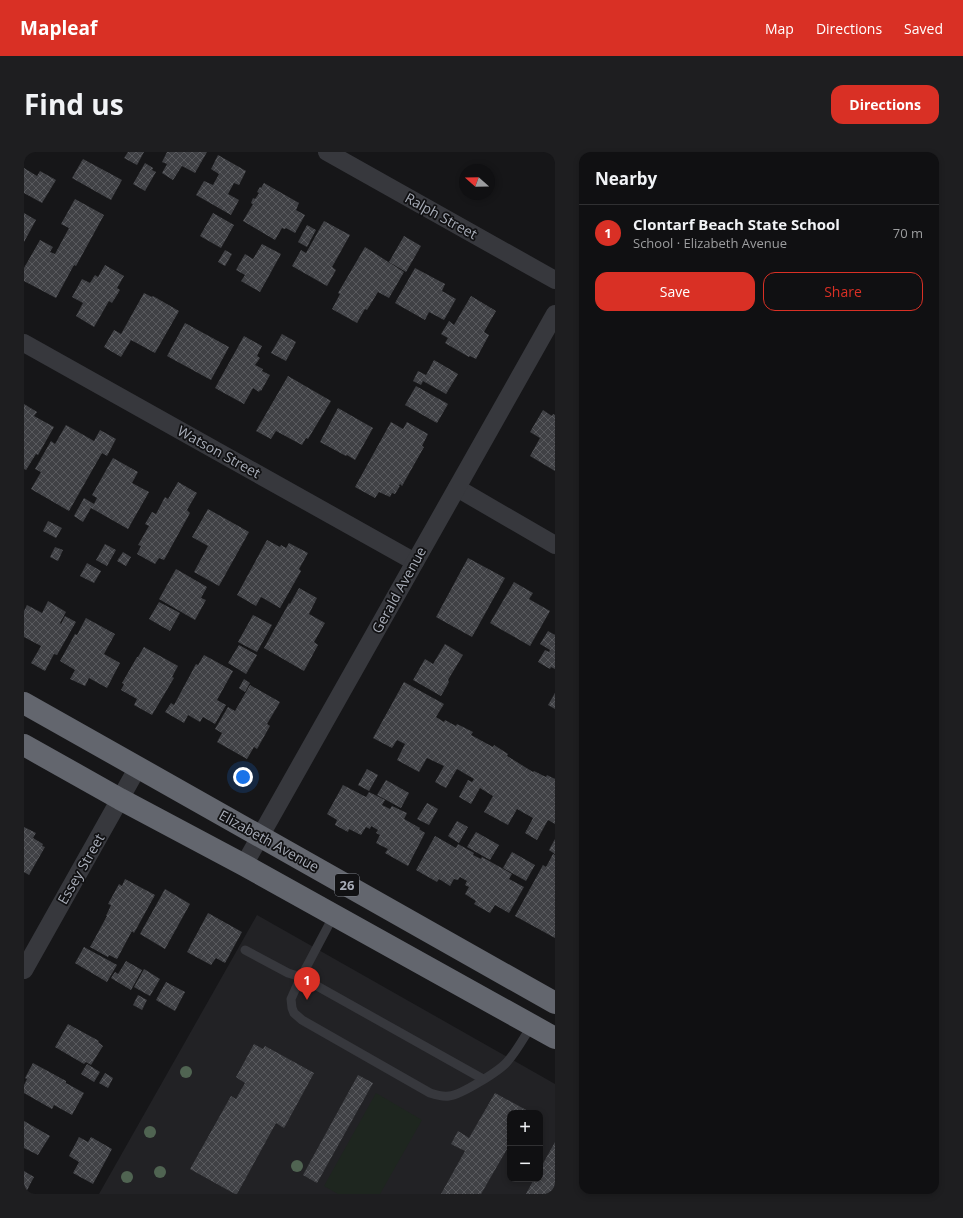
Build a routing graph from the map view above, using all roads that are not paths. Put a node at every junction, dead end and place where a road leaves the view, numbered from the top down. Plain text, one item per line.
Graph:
1 (327, 152) edge
2 (555, 280) edge
3 (555, 314) edge
4 (24, 343) edge
5 (457, 488) junction
6 (555, 545) edge
7 (415, 562) junction
8 (24, 703) edge
9 (24, 745) edge
10 (138, 767) junction
11 (120, 799) junction
12 (261, 836) junction
13 (244, 865) junction
14 (334, 915) junction
15 (245, 950) dead end
16 (24, 970) edge
17 (301, 977) junction
18 (555, 1003) edge
19 (532, 1025) junction
20 (555, 1038) edge
21 (483, 1079) junction

1 - 2 street, Ralph Street
3 - 5 street, Gerald Avenue
4 - 7 street, Watson Street
5 - 6 street
5 - 7 street, Gerald Avenue
7 - 12 street, Gerald Avenue
8 - 10 highway, Elizabeth Avenue / 26
9 - 11 highway, 26
10 - 11 street, Essey Street
10 - 12 highway, Elizabeth Avenue / 26
11 - 13 highway, 26
11 - 16 street, Essey Street
12 - 13 street, Gerald Avenue
12 - 18 highway, Elizabeth Avenue / 26
13 - 14 highway, 26
14 - 17 lane
14 - 19 highway, 26
15 - 17 lane
17 - 21 lane
17 - 21 lane
19 - 20 highway, 26
19 - 21 lane

